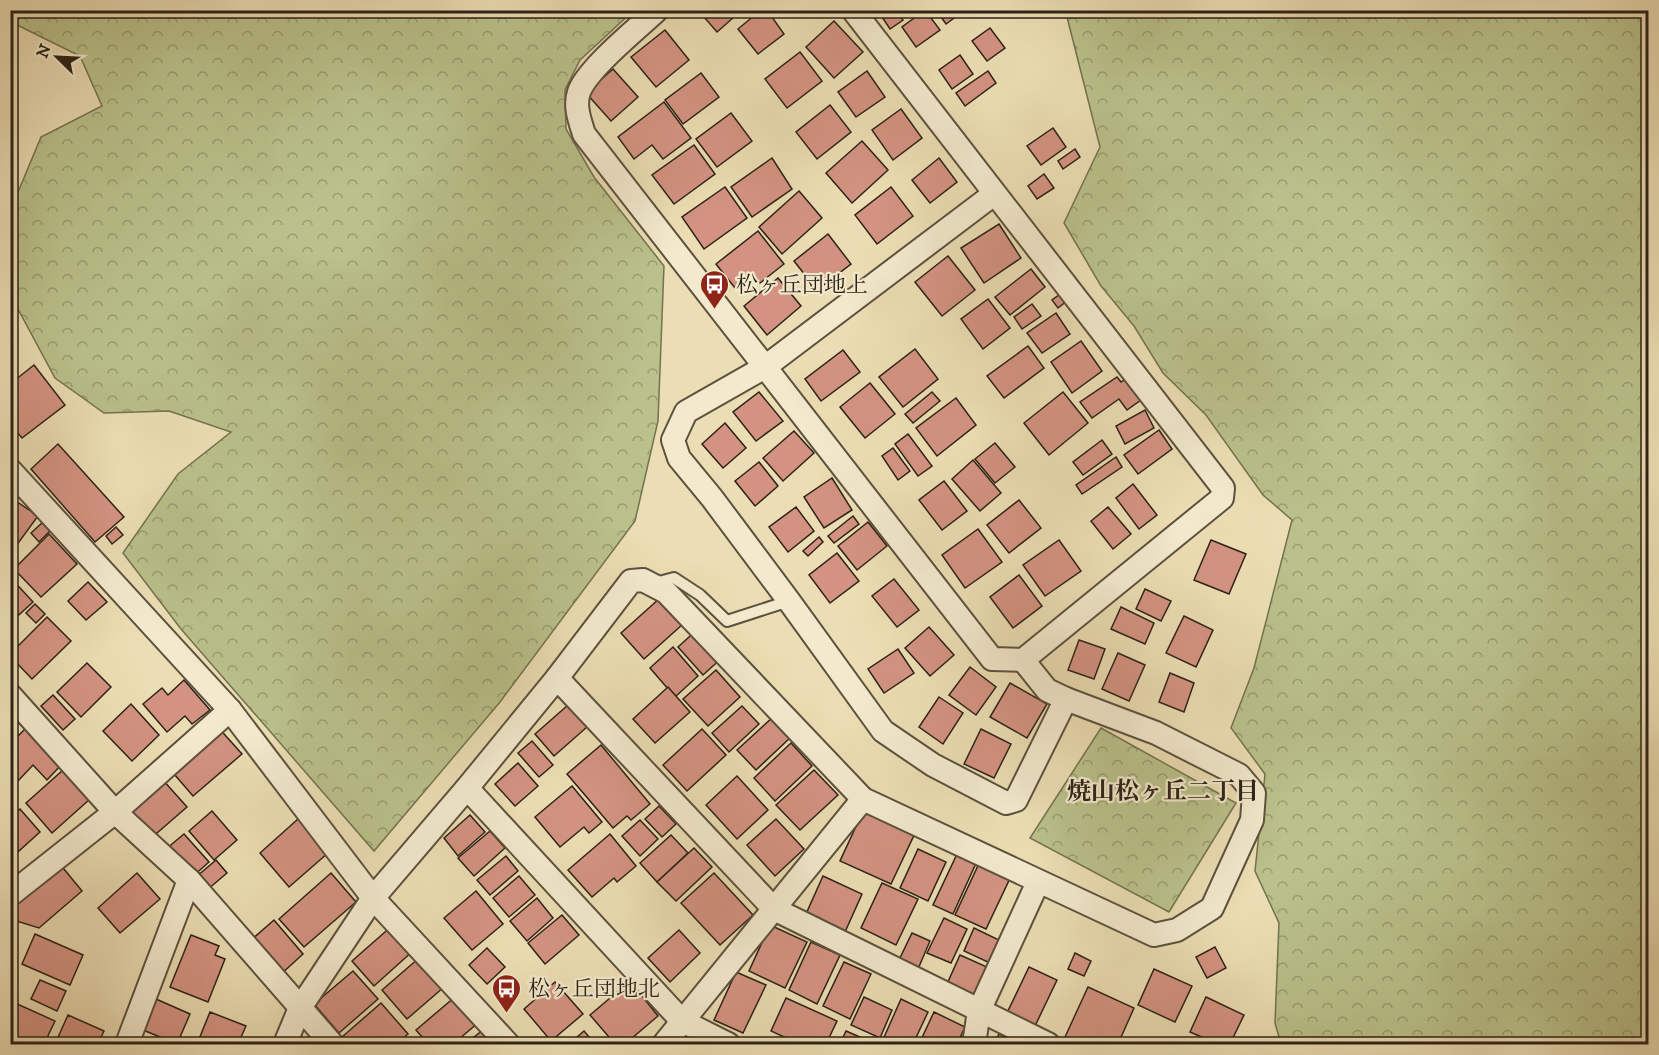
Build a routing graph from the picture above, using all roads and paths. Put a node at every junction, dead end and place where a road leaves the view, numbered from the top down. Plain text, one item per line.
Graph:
1 (657, 10) edge
2 (853, 10) edge
3 (994, 194) junction
4 (765, 367) junction
5 (10, 471) edge
6 (651, 584) junction
7 (789, 602) junction
8 (1023, 660) junction
9 (557, 678) junction
10 (10, 695) edge
11 (1066, 699) junction
12 (230, 710) junction
13 (467, 788) junction
14 (862, 799) junction
15 (115, 812) junction
16 (189, 880) junction
17 (1038, 882) junction
18 (10, 895) edge
19 (373, 898) junction
20 (774, 909) junction
21 (300, 1008) junction
22 (979, 1011) junction
23 (682, 1021) junction
24 (127, 1044) edge
25 (285, 1044) edge
26 (332, 1044) edge
27 (508, 1044) edge
28 (664, 1044) edge
29 (728, 1044) edge
30 (974, 1044) edge
31 (1048, 1044) edge

1 - 4 street
2 - 3 street
3 - 4 street
3 - 8 street
4 - 7 street
4 - 8 street
5 - 12 street
6 - 7 lane
6 - 9 street
6 - 14 street
7 - 11 street
8 - 11 street
9 - 13 street
9 - 20 street
10 - 15 street
11 - 17 street
12 - 15 street
12 - 19 street
13 - 19 street
13 - 23 street
14 - 17 street
14 - 20 street
15 - 16 street
15 - 18 street
16 - 21 street
16 - 24 street
17 - 22 street
19 - 21 street
19 - 27 street
20 - 22 street
20 - 23 street
21 - 25 street
21 - 26 street
22 - 30 street
22 - 31 street
23 - 28 street
23 - 29 street

